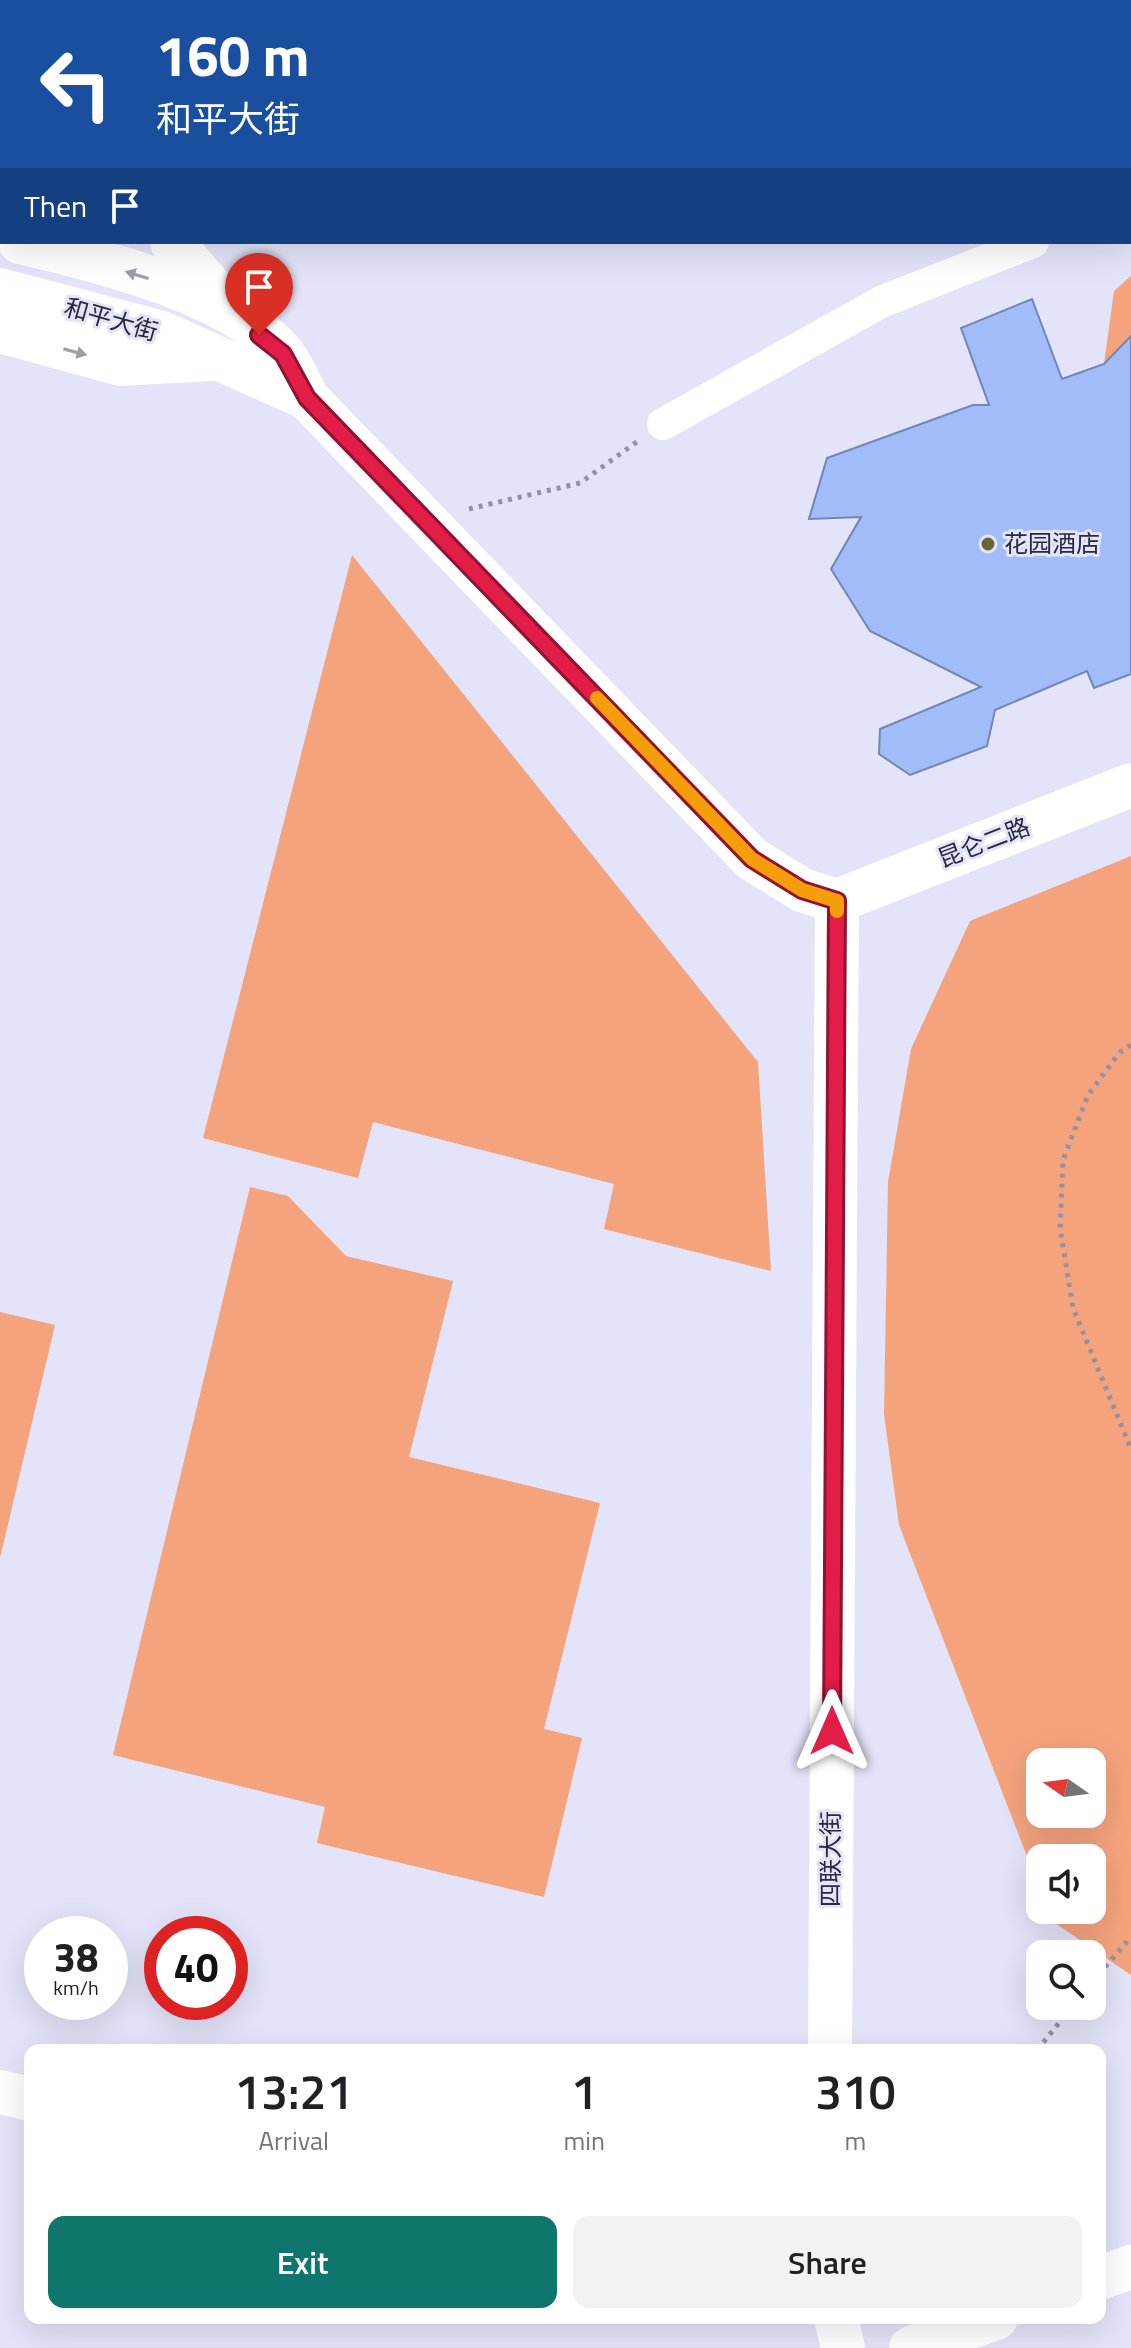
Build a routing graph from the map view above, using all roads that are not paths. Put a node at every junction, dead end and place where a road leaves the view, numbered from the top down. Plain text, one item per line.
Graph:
1 (27, 244) edge
2 (174, 244) edge
3 (1028, 244) edge
4 (0, 290) edge
5 (236, 316) junction
6 (0, 331) edge
7 (219, 358) junction
8 (307, 398) junction
9 (663, 424) road end
10 (1131, 785) edge
11 (837, 901) junction
12 (830, 2044) edge
13 (0, 2092) edge
14 (24, 2098) edge
15 (1131, 2267) edge
16 (1106, 2276) edge
17 (837, 2324) edge
18 (979, 2324) edge
19 (843, 2348) edge
20 (911, 2348) edge

5 -> 1 main road, 和平大街
2 - 5 main road, 和平大街
3 - 9 street
4 - 7 main road, 和平大街
5 - 8 main road, 和平大街
6 -> 7 main road, 和平大街
7 - 8 main road, 和平大街
8 - 11 main road, 和平大街
10 - 11 main road, 昆仑二路
11 - 12 main road, 四联大街
13 - 14 main road
15 - 16 main road
17 - 19 main road
18 - 20 main road

